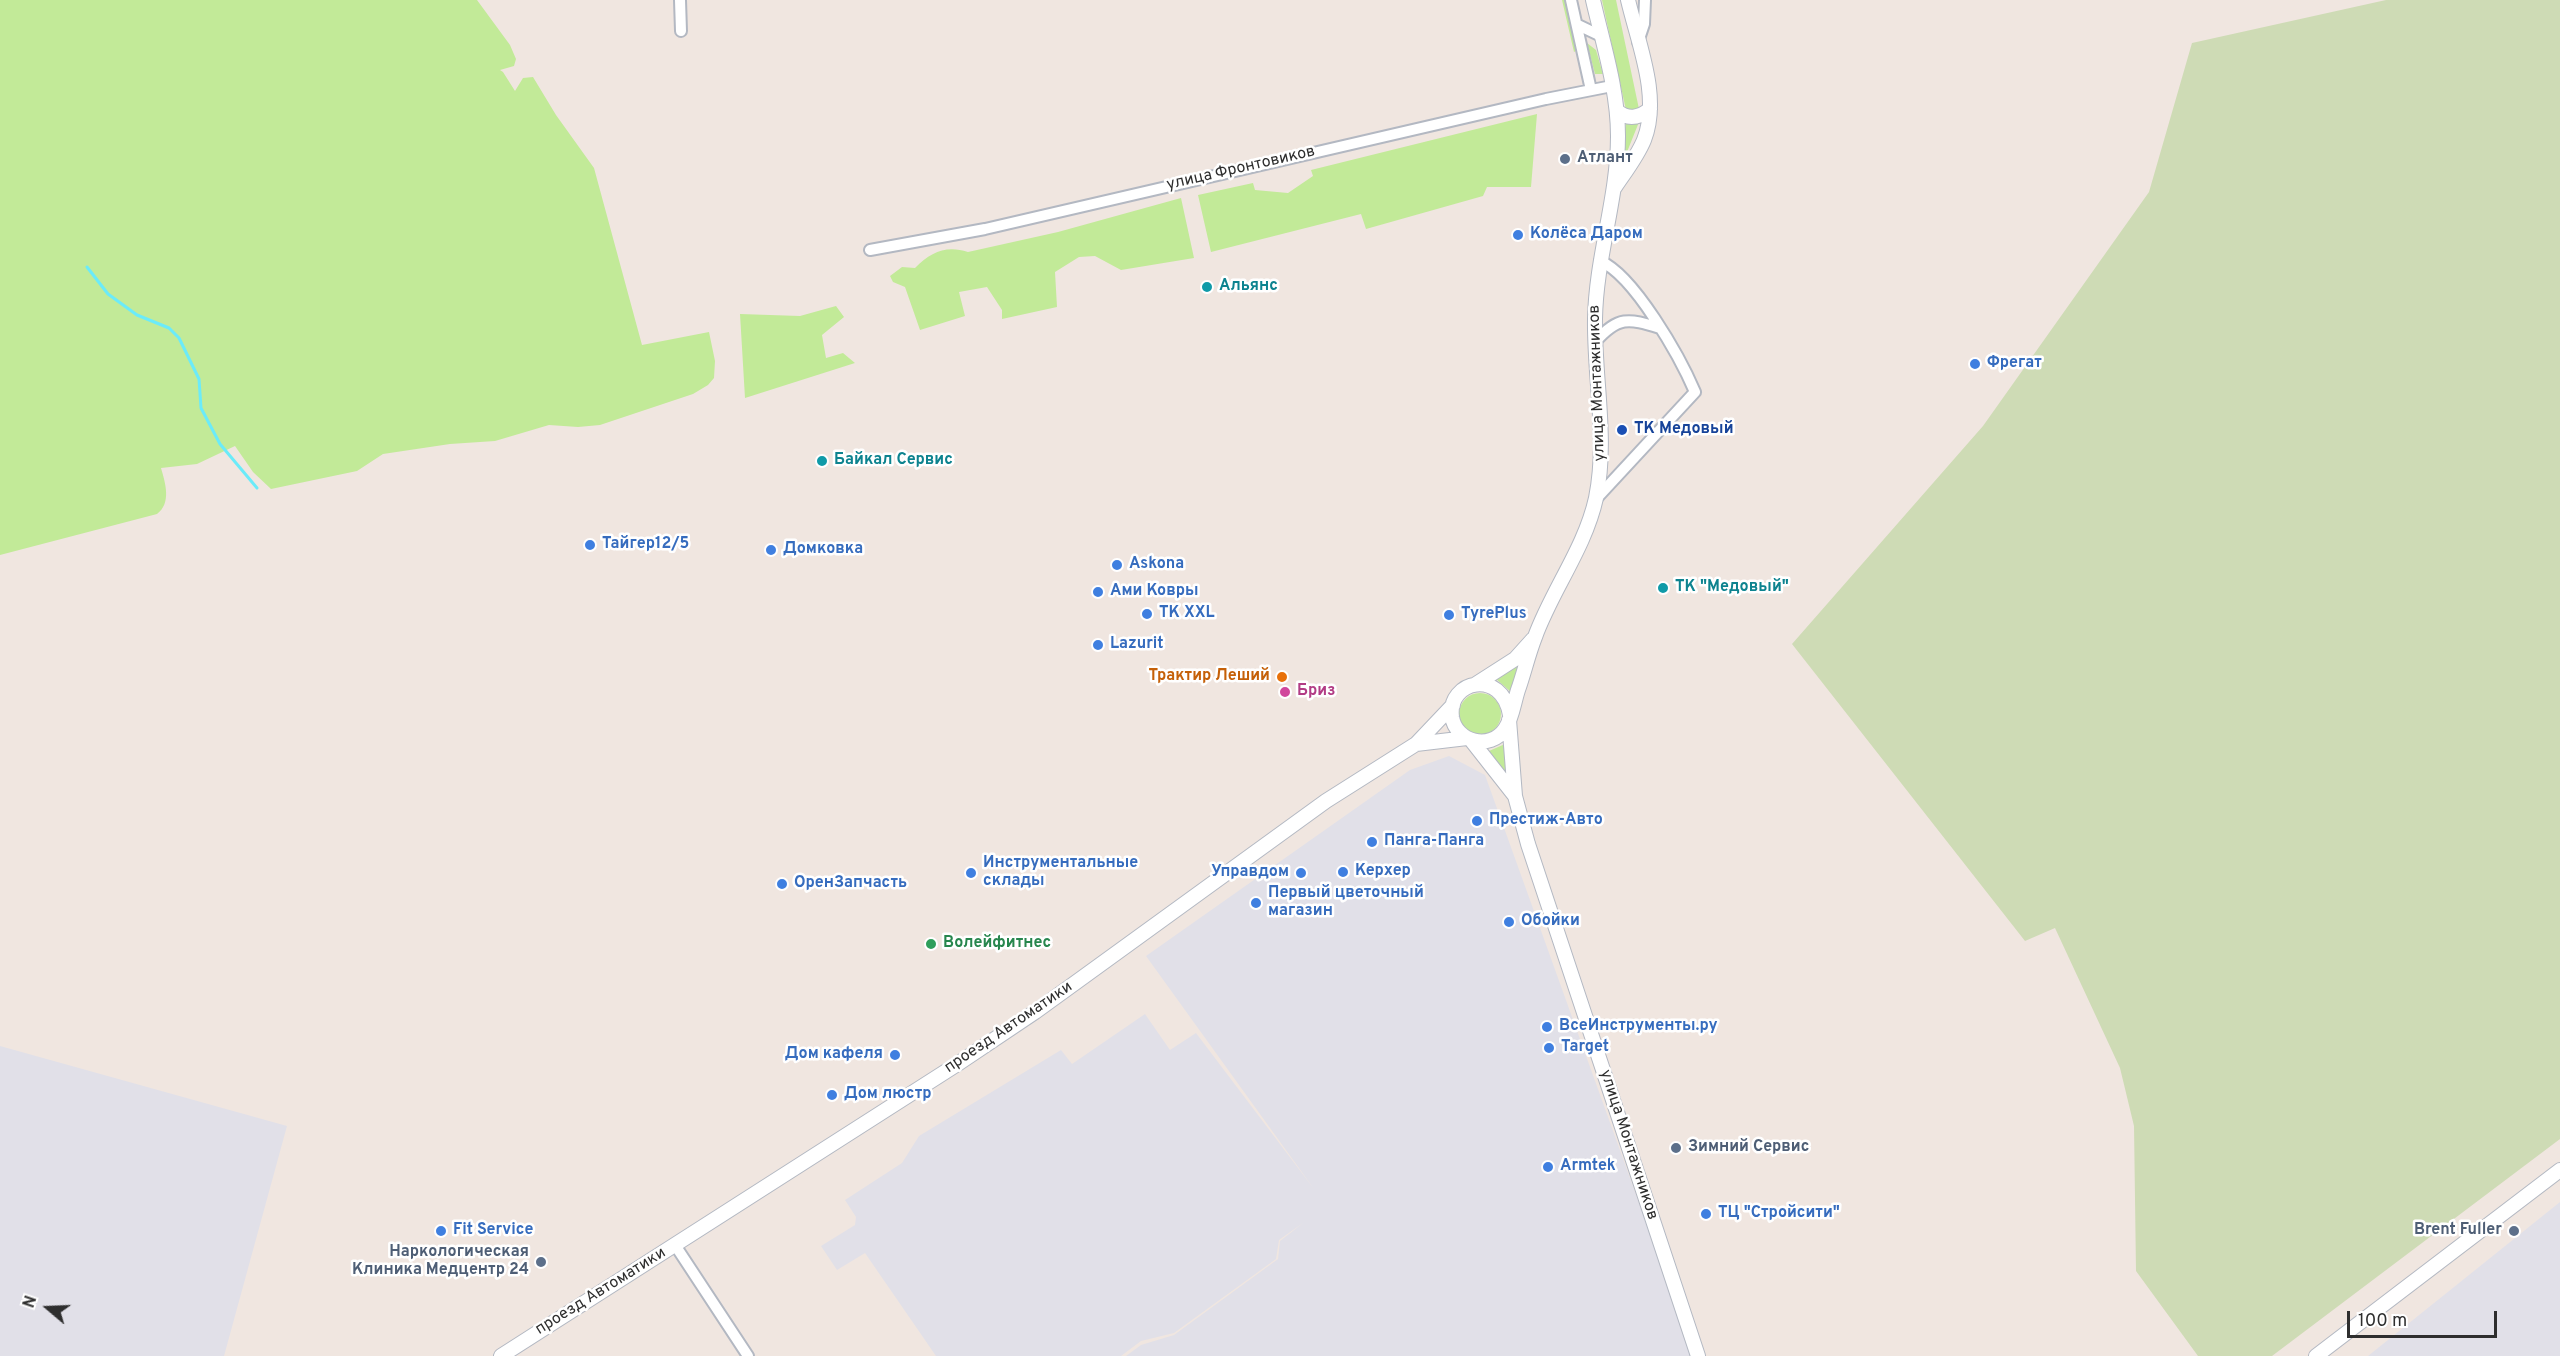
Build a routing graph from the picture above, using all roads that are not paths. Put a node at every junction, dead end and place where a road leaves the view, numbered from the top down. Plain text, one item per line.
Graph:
1 (680, 0) edge
2 (1572, 0) edge
3 (1593, 0) edge
4 (1628, 0) edge
5 (1645, 0) edge
6 (1578, 25) junction
7 (681, 31) dead end
8 (1601, 36) junction
9 (1638, 42) junction
10 (1612, 86) junction
11 (1592, 90) junction
12 (1650, 109) junction
13 (1617, 111) junction
14 (1614, 189) junction
15 (870, 250) dead end
16 (1600, 261) junction
17 (1660, 328) junction
18 (1595, 342) junction
19 (1595, 500) junction
20 (1534, 638) junction
21 (1476, 684) junction
22 (1453, 705) junction
23 (1510, 717) junction
24 (1469, 739) junction
25 (1416, 744) junction
26 (1515, 796) junction
27 (2560, 1170) edge
28 (675, 1245) junction
29 (501, 1356) edge
30 (748, 1356) edge
31 (1698, 1356) edge
32 (2316, 1356) edge

1 - 7 street
2 - 6 street
3 - 8 main road, улица Монтажников
4 - 9 main road, улица Монтажников
5 - 9 street
6 - 8 street
6 - 11 street
8 - 10 main road, улица Монтажников
9 - 12 main road, улица Монтажников
10 - 11 street, улица Фронтовиков
10 - 13 main road, улица Монтажников
11 - 15 street, улица Фронтовиков
12 - 13 main road
12 - 14 main road, улица Монтажников
13 - 14 main road, улица Монтажников
14 - 16 main road, улица Монтажников
16 - 17 street
16 - 18 main road, улица Монтажников
17 - 18 street
17 - 19 street
18 - 19 main road, улица Монтажников
19 - 20 main road, улица Монтажников
20 - 21 main road, улица Монтажников
20 - 23 main road, улица Монтажников
21 - 22 main road
21 - 23 main road
22 - 24 main road
22 - 25 main road, проезд Автоматики
23 - 24 main road
23 - 26 main road, улица Монтажников
24 - 25 main road, проезд Автоматики
24 - 26 main road, улица Монтажников
25 - 28 main road, проезд Автоматики
26 - 31 main road, улица Монтажников
27 - 32 main road
28 - 29 main road, проезд Автоматики
28 - 30 street

